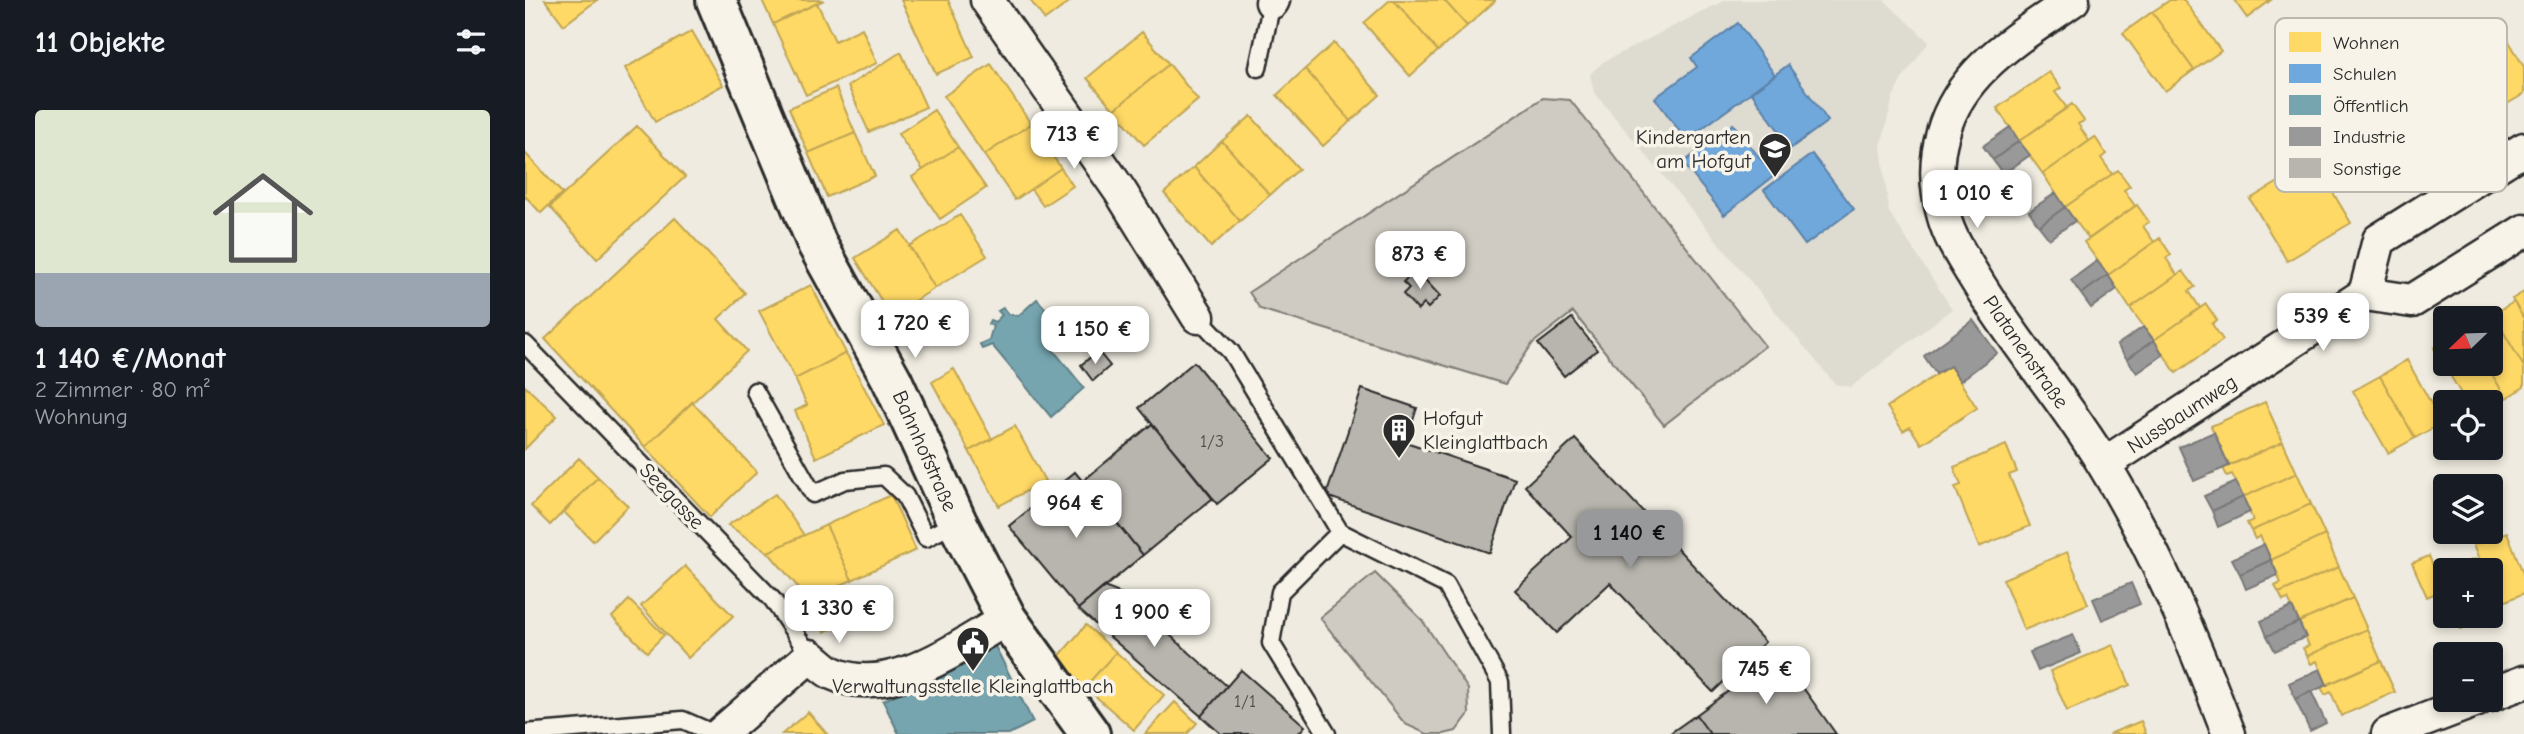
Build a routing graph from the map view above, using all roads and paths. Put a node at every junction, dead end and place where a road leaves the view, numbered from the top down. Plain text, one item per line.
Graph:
1 (716, 0) edge
2 (987, 0) edge
3 (2073, 0) edge
4 (1273, 1) edge
5 (1258, 68) dead end
6 (2524, 149) edge
7 (2507, 160) edge
8 (2455, 192) edge
9 (2524, 231) edge
10 (2365, 294) junction
11 (1198, 317) joint
12 (525, 344) edge
13 (755, 391) dead end
14 (2104, 464) junction
15 (957, 522) junction
16 (1339, 532) junction
17 (1007, 619) junction
18 (810, 656) junction
19 (2524, 682) edge
20 (2503, 690) edge
21 (2446, 712) edge
22 (525, 733) edge
23 (718, 734) edge
24 (1090, 734) edge
25 (1327, 734) edge
26 (1502, 734) edge
27 (2229, 734) edge
28 (2388, 734) edge

1 - 15 main road, Bahnhofstraße
2 - 11 street
3 - 14 street, Platanenstraße
4 - 5 lane
6 - 7 street
8 - 10 street
9 - 10 street
10 - 14 street, Nussbaumweg
11 - 16 lane
12 - 18 lane, Seegasse
13 - 15 lane
14 - 27 street, Platanenstraße
15 - 17 main road, Bahnhofstraße
16 - 25 lane
16 - 26 lane
17 - 18 street, Seegasse
17 - 24 main road, Bahnhofstraße
18 - 23 street
19 - 20 street
21 - 28 street
22 - 23 lane

